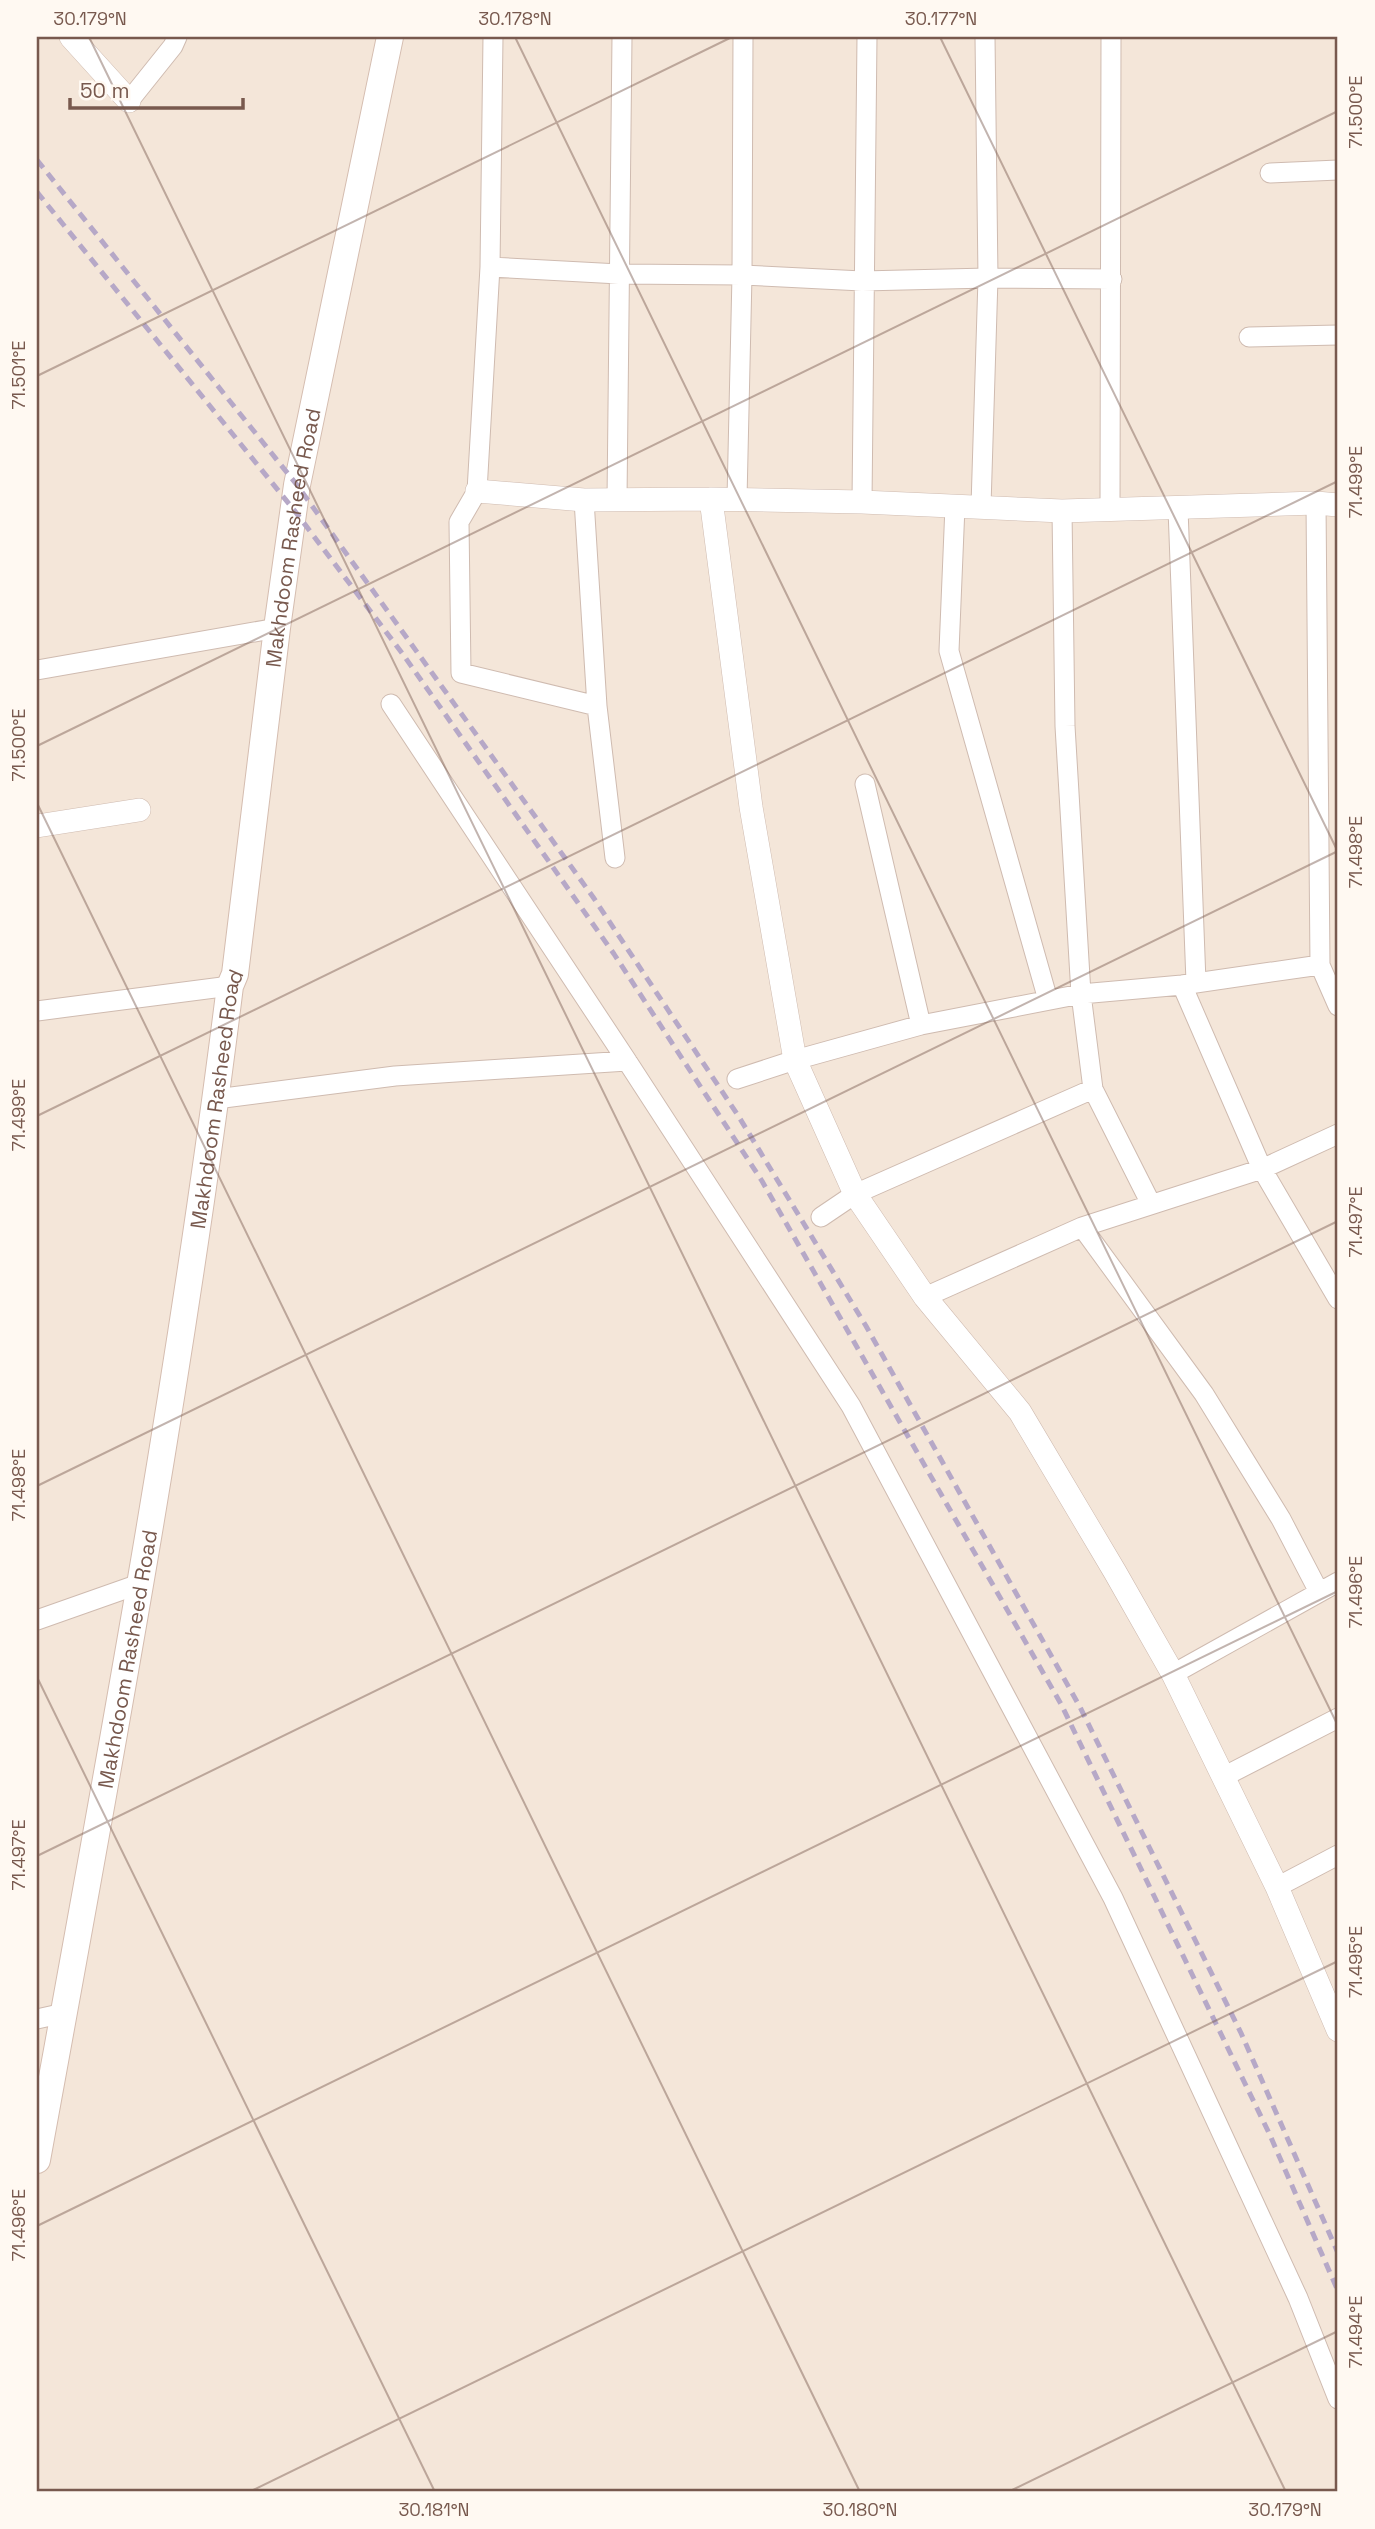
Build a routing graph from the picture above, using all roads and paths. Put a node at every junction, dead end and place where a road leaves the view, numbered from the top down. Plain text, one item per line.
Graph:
1 (71, 37) edge
2 (177, 37) edge
3 (390, 37) edge
4 (493, 37) edge
5 (622, 37) edge
6 (743, 37) edge
7 (867, 37) edge
8 (985, 37) edge
9 (1111, 37) edge
10 (130, 101) joint
11 (1338, 170) edge
12 (1270, 173) dead end
13 (489, 267) junction
14 (619, 274) junction
15 (742, 275) junction
16 (988, 278) junction
17 (1112, 279) junction
18 (863, 281) junction
19 (1338, 335) edge
20 (1249, 337) dead end
21 (477, 491) junction
22 (711, 499) junction
23 (737, 499) junction
24 (584, 500) junction
25 (617, 500) junction
26 (862, 502) junction
27 (1327, 504) edge
28 (955, 506) junction
29 (981, 506) junction
30 (1178, 509) junction
31 (1110, 510) junction
32 (1062, 511) junction
33 (277, 628) junction
34 (37, 670) edge
35 (391, 704) dead end
36 (597, 706) junction
37 (865, 784) dead end
38 (139, 810) dead end
39 (37, 826) edge
40 (615, 858) dead end
41 (1320, 965) junction
42 (1189, 983) junction
43 (230, 986) junction
44 (1081, 994) junction
45 (1048, 1000) junction
46 (1338, 1006) edge
47 (37, 1011) edge
48 (921, 1025) junction
49 (795, 1060) junction
50 (627, 1061) junction
51 (737, 1079) dead end
52 (1093, 1089) junction
53 (216, 1099) junction
54 (1338, 1134) edge
55 (1262, 1169) junction
56 (855, 1194) junction
57 (1151, 1204) junction
58 (821, 1217) dead end
59 (1082, 1227) junction
60 (925, 1297) junction
61 (1338, 1299) edge
62 (1338, 1582) edge
63 (142, 1583) junction
64 (1319, 1592) junction
65 (37, 1619) edge
66 (1173, 1674) junction
67 (1338, 1718) edge
68 (1223, 1777) junction
69 (1338, 1855) edge
70 (1277, 1887) junction
71 (64, 2013) junction
72 (37, 2019) edge
73 (1338, 2030) edge
74 (37, 2160) edge
75 (1338, 2399) edge

1 - 10 street
2 - 10 street
3 - 33 main road, Makhdoom Rasheed Road
4 - 13 street
5 - 14 street
6 - 15 street
7 - 18 street
8 - 16 street
9 - 17 street
11 - 12 street
13 - 14 street
13 - 21 street
14 - 15 street
14 - 25 street
15 - 18 street
15 - 23 street
16 - 17 street
16 - 18 street
16 - 29 street
17 - 31 street
18 - 26 street
19 - 20 street
21 - 24 street
21 - 36 street
22 - 23 street
22 - 25 street
22 - 49 street
23 - 26 street
24 - 25 street
24 - 36 street
26 - 28 street
27 - 30 street
27 - 41 street
28 - 29 street
28 - 45 street
29 - 32 street
30 - 31 street
30 - 42 street
31 - 32 street
32 - 44 street
33 - 34 street
33 - 43 main road, Makhdoom Rasheed Road
35 - 50 street
36 - 40 street
37 - 48 street
38 - 39 street
41 - 42 street
41 - 46 street
42 - 44 street
42 - 55 street
43 - 47 street
43 - 53 main road, Makhdoom Rasheed Road
44 - 45 street
44 - 52 street
45 - 48 street
48 - 49 street
49 - 51 street
49 - 56 street
50 - 53 street
50 - 75 street
52 - 56 street
52 - 57 street
53 - 63 main road, Makhdoom Rasheed Road
54 - 55 street
55 - 57 street
55 - 61 street
56 - 58 street
56 - 60 street
57 - 59 street
59 - 60 street
59 - 64 street
60 - 66 street
62 - 64 street
63 - 65 street
63 - 71 main road, Makhdoom Rasheed Road
64 - 66 street
66 - 68 street
67 - 68 street
68 - 70 street
69 - 70 street
70 - 73 street
71 - 72 street
71 - 74 main road, Makhdoom Rasheed Road

